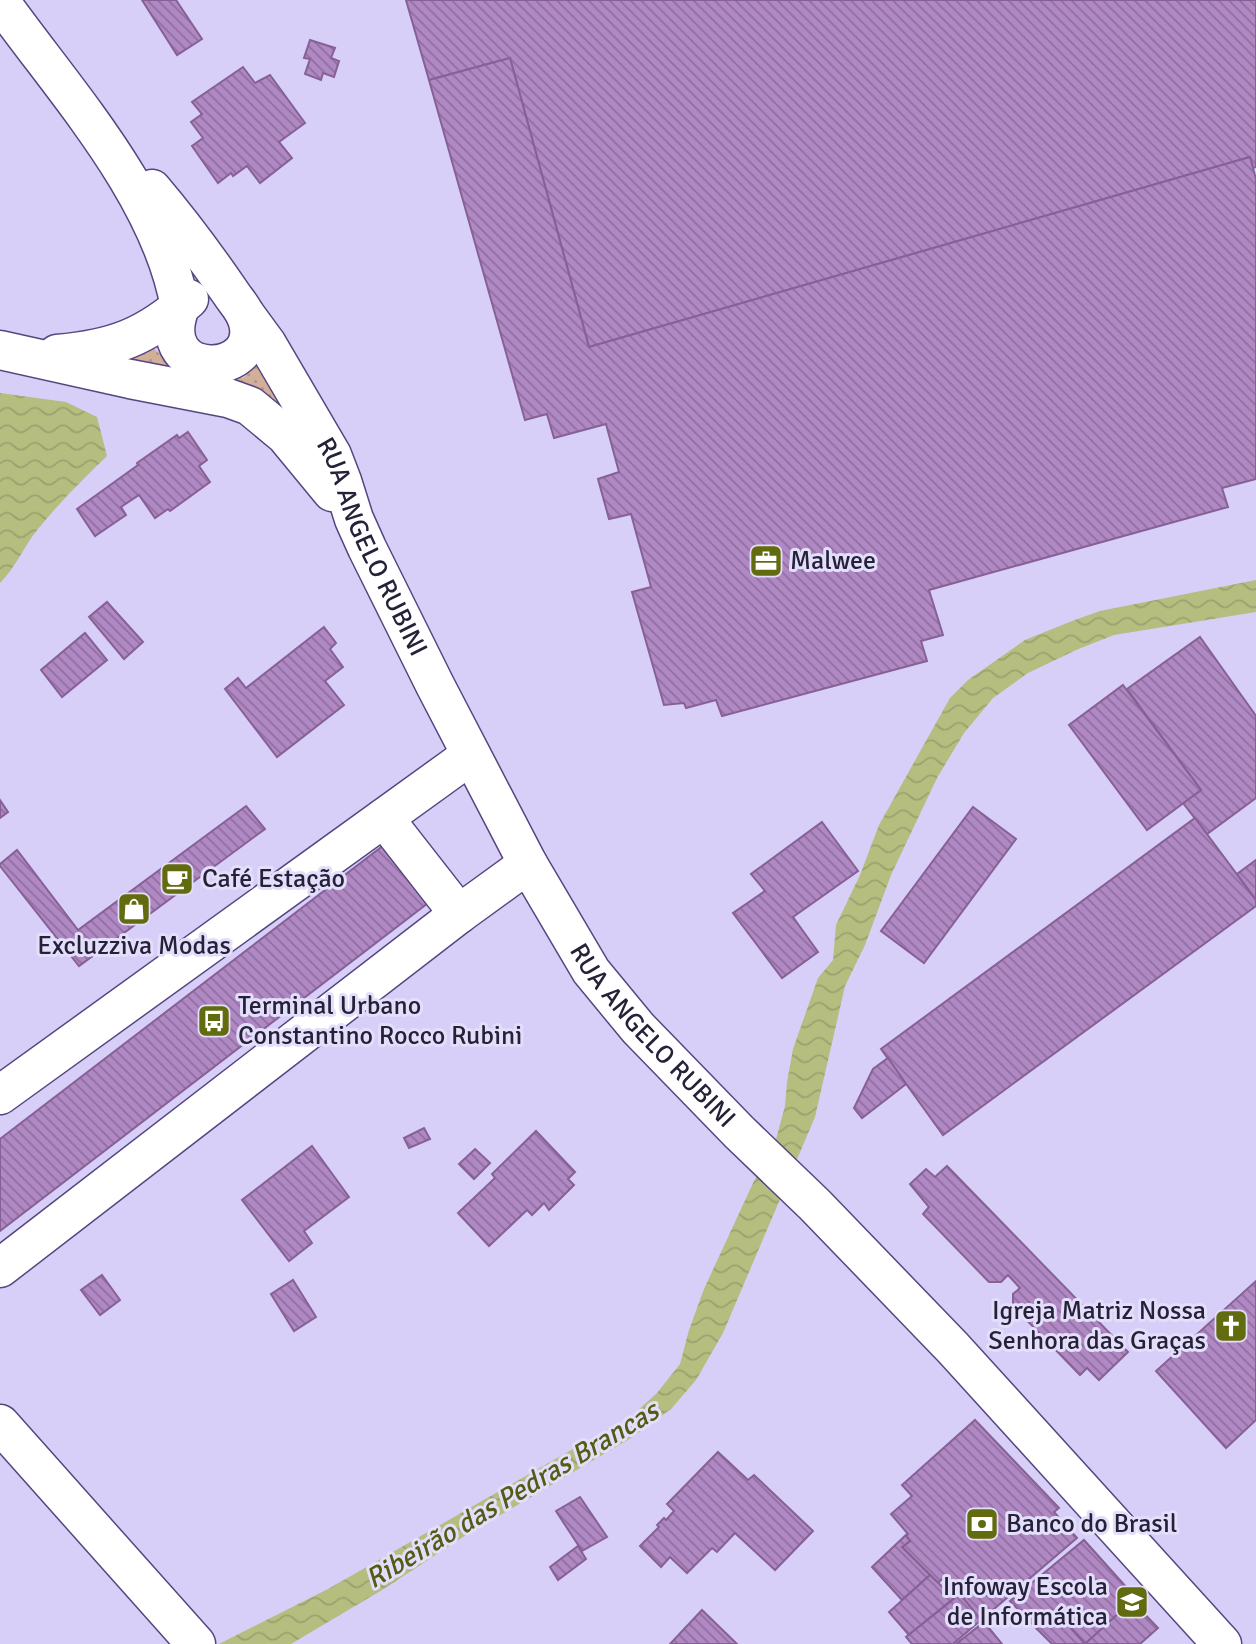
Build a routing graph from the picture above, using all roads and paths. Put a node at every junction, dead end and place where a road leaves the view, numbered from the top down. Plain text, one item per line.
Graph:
1 (0, 1) edge
2 (121, 164) junction
3 (180, 307) junction
4 (240, 307) junction
5 (17, 353) edge
6 (354, 519) junction
7 (471, 755) junction
8 (384, 817) junction
9 (528, 864) junction
10 (459, 914) junction
11 (0, 1095) edge
12 (1, 1265) edge
13 (0, 1424) edge
14 (190, 1637) edge
15 (1222, 1644) edge

1 - 2 main road
2 - 3 main road
2 - 4 main road, RUA ANGELO RUBINI
3 - 4 main road
3 - 4 main road
3 - 5 main road
4 - 6 main road, RUA ANGELO RUBINI
5 - 6 main road
6 - 7 main road, RUA ANGELO RUBINI
7 - 8 main road
7 - 9 main road, RUA ANGELO RUBINI
8 - 10 main road
8 - 11 main road
9 - 10 main road
9 - 15 main road, RUA ANGELO RUBINI
10 - 12 main road
13 - 14 main road

